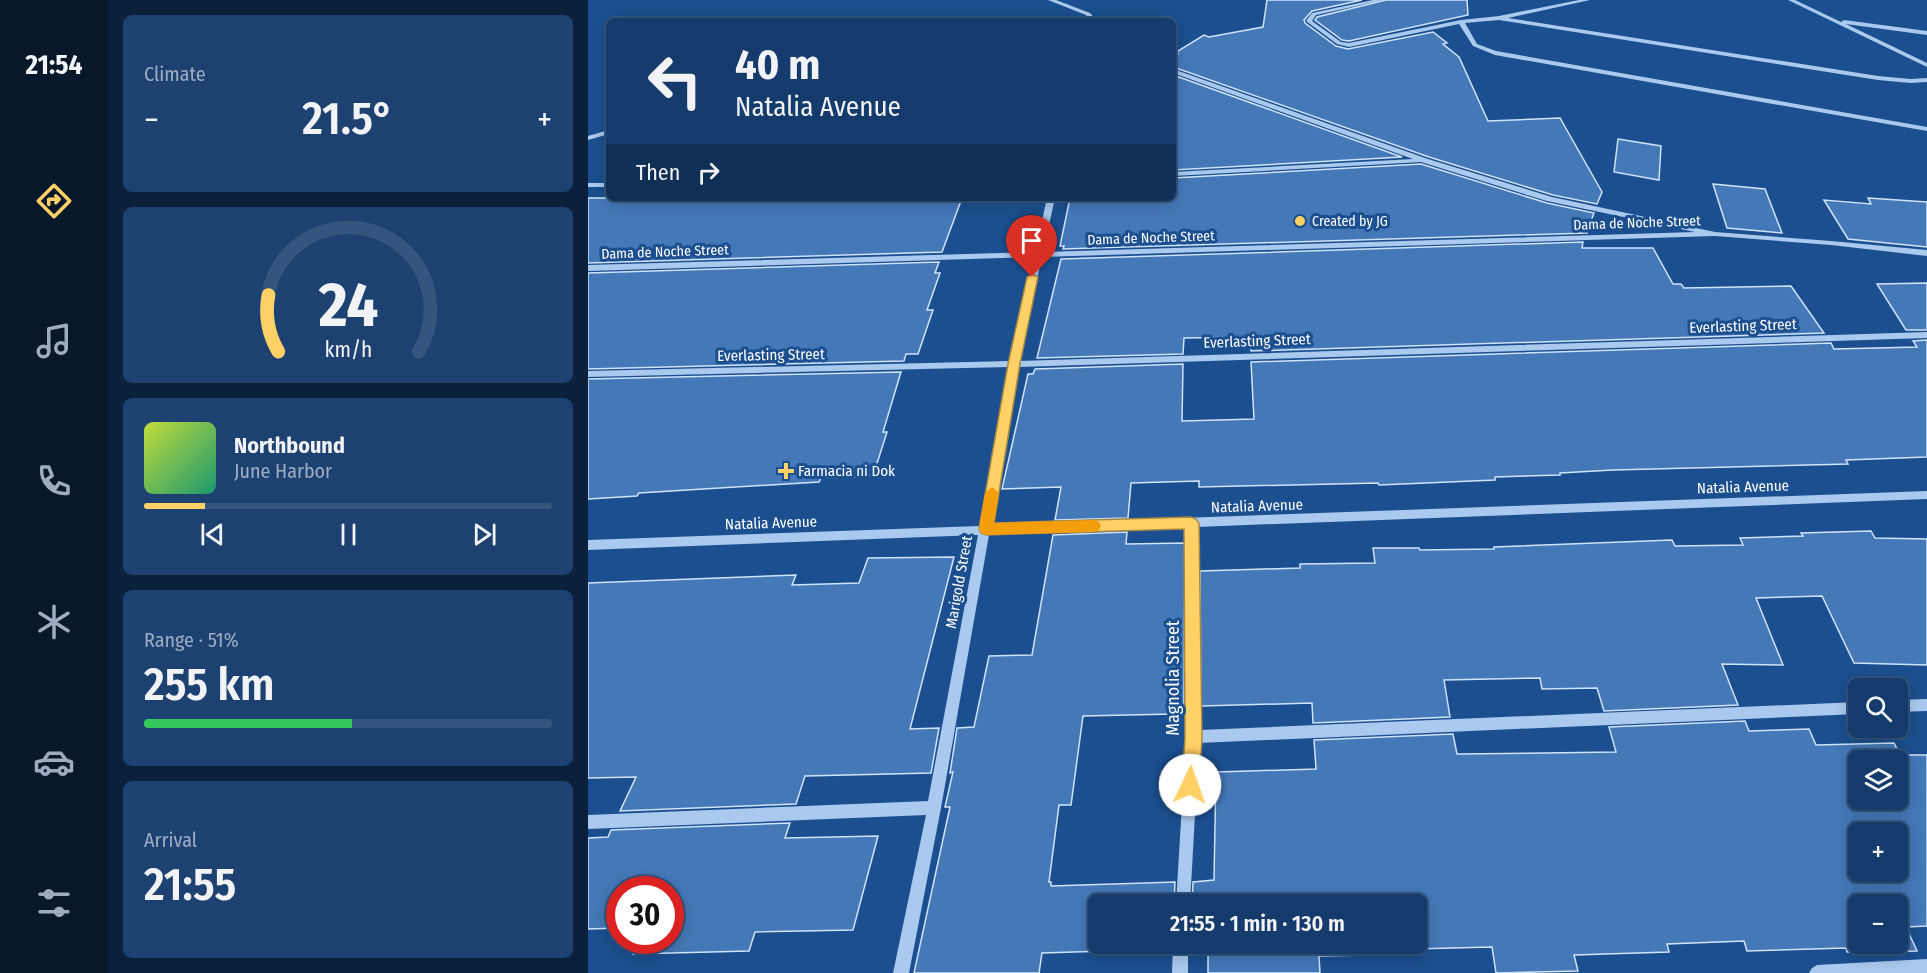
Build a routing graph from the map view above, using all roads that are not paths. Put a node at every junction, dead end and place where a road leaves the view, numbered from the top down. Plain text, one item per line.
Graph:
1 (1051, 0) edge
2 (1381, 0) edge
3 (1587, 0) edge
4 (1791, 0) edge
5 (1091, 18) edge
6 (1500, 18) junction
7 (1833, 21) junction
8 (1461, 22) junction
9 (1927, 33) edge
10 (1927, 65) edge
11 (1176, 72) edge
12 (1927, 80) edge
13 (1927, 129) edge
14 (606, 133) edge
15 (588, 138) edge
16 (1425, 161) junction
17 (1176, 174) edge
18 (588, 185) edge
19 (606, 185) edge
20 (1050, 201) edge
21 (1715, 234) junction
22 (1927, 253) edge
23 (1037, 256) junction
24 (588, 268) edge
25 (1927, 335) edge
26 (1014, 364) junction
27 (588, 374) edge
28 (1927, 495) edge
29 (1191, 523) junction
30 (986, 529) junction
31 (588, 545) edge
32 (1927, 705) edge
33 (1908, 706) edge
34 (1848, 708) edge
35 (1193, 738) junction
36 (934, 808) junction
37 (588, 822) edge
38 (1185, 894) edge
39 (1181, 954) edge
40 (1927, 967) edge
41 (901, 973) edge
42 (1180, 973) edge
43 (1817, 973) edge

1 - 5 street
2 - 8 street
3 - 6 street
4 - 7 street
6 - 8 street
6 - 12 street
7 - 9 street
7 - 10 street
8 - 13 street
11 - 16 street
14 - 15 street
16 - 17 street
16 - 21 street
18 - 19 street
20 - 23 street, Marigold Street
21 - 22 street
21 - 23 street, Dama de Noche Street
23 - 24 street, Dama de Noche Street
23 - 26 street, Marigold Street
25 - 26 street, Everlasting Street
26 - 27 street, Everlasting Street
26 - 30 street, Marigold Street
28 - 29 street, Natalia Avenue
29 - 30 street, Natalia Avenue
29 - 35 street, Magnolia Street
30 - 31 street, Natalia Avenue
30 - 36 street, Marigold Street
32 - 33 street
34 - 35 street
35 - 38 street, Magnolia Street
36 - 37 street
36 - 41 street, Marigold Street
39 - 42 street
40 - 43 street

